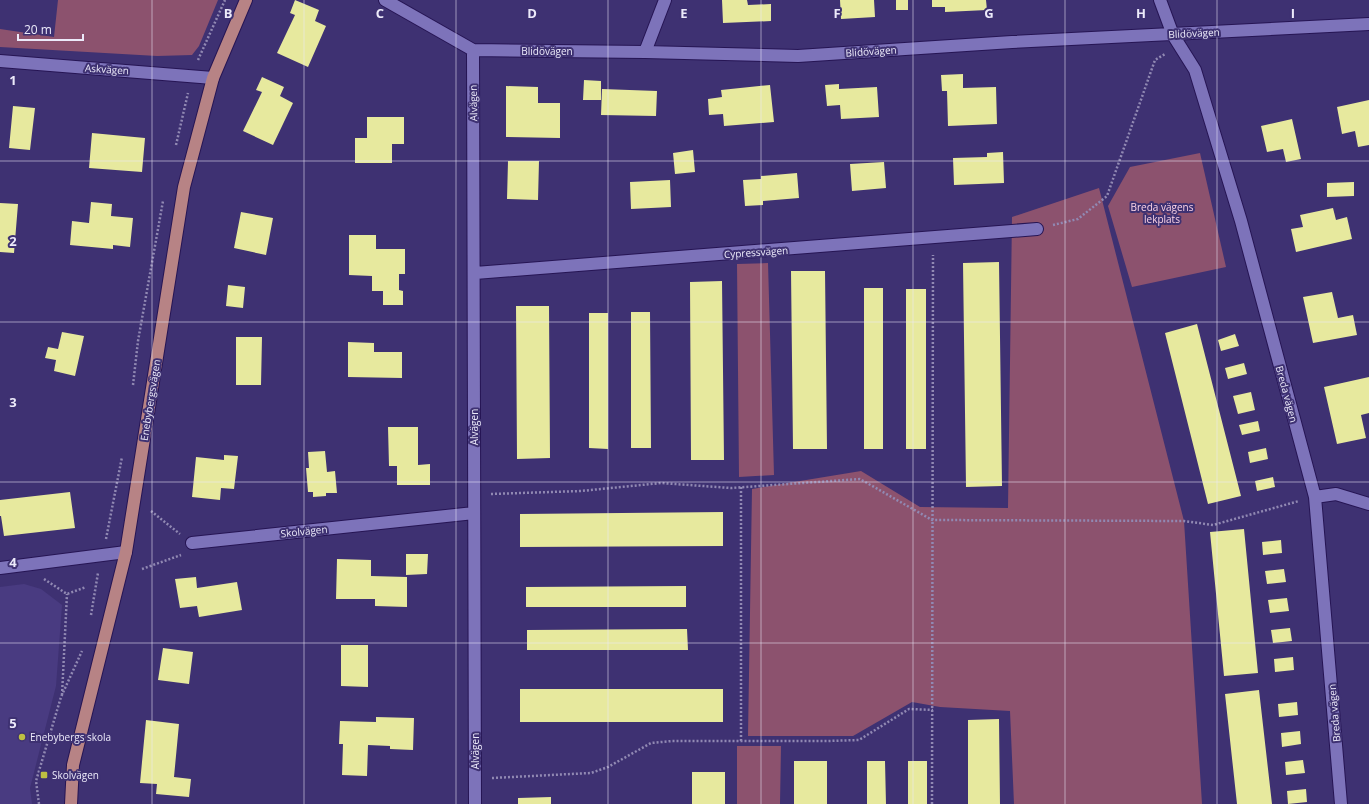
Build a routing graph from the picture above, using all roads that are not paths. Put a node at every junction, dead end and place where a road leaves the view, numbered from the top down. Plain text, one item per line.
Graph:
1 (246, 0) edge
2 (385, 0) edge
3 (665, 0) edge
4 (1160, 0) edge
5 (1369, 24) edge
6 (1173, 35) junction
7 (473, 50) junction
8 (645, 52) junction
9 (0, 61) edge
10 (213, 78) junction
11 (1037, 229) road end
12 (475, 273) junction
13 (1314, 497) junction
14 (1369, 504) edge
15 (474, 513) junction
16 (192, 543) road end
17 (126, 552) junction
18 (0, 568) edge
19 (71, 804) edge
20 (475, 804) edge
21 (1342, 804) edge

1 - 10 main road, Enebybergsvägen
2 - 7 street, Blidövägen
3 - 8 street
4 - 6 street, Breda vägen
5 - 6 street, Blidövägen
6 - 8 street, Blidövägen
6 - 13 street, Breda vägen
7 - 8 street, Blidövägen
7 - 12 street, Alvägen
9 - 10 street, Askvägen
10 - 17 main road, Enebybergsvägen
11 - 12 street, Cypressvägen
12 - 15 street, Alvägen
13 - 14 street
13 - 21 street, Breda vägen
15 - 16 street, Skolvägen
15 - 20 street, Alvägen
17 - 18 street
17 - 19 main road, Enebybergsvägen

